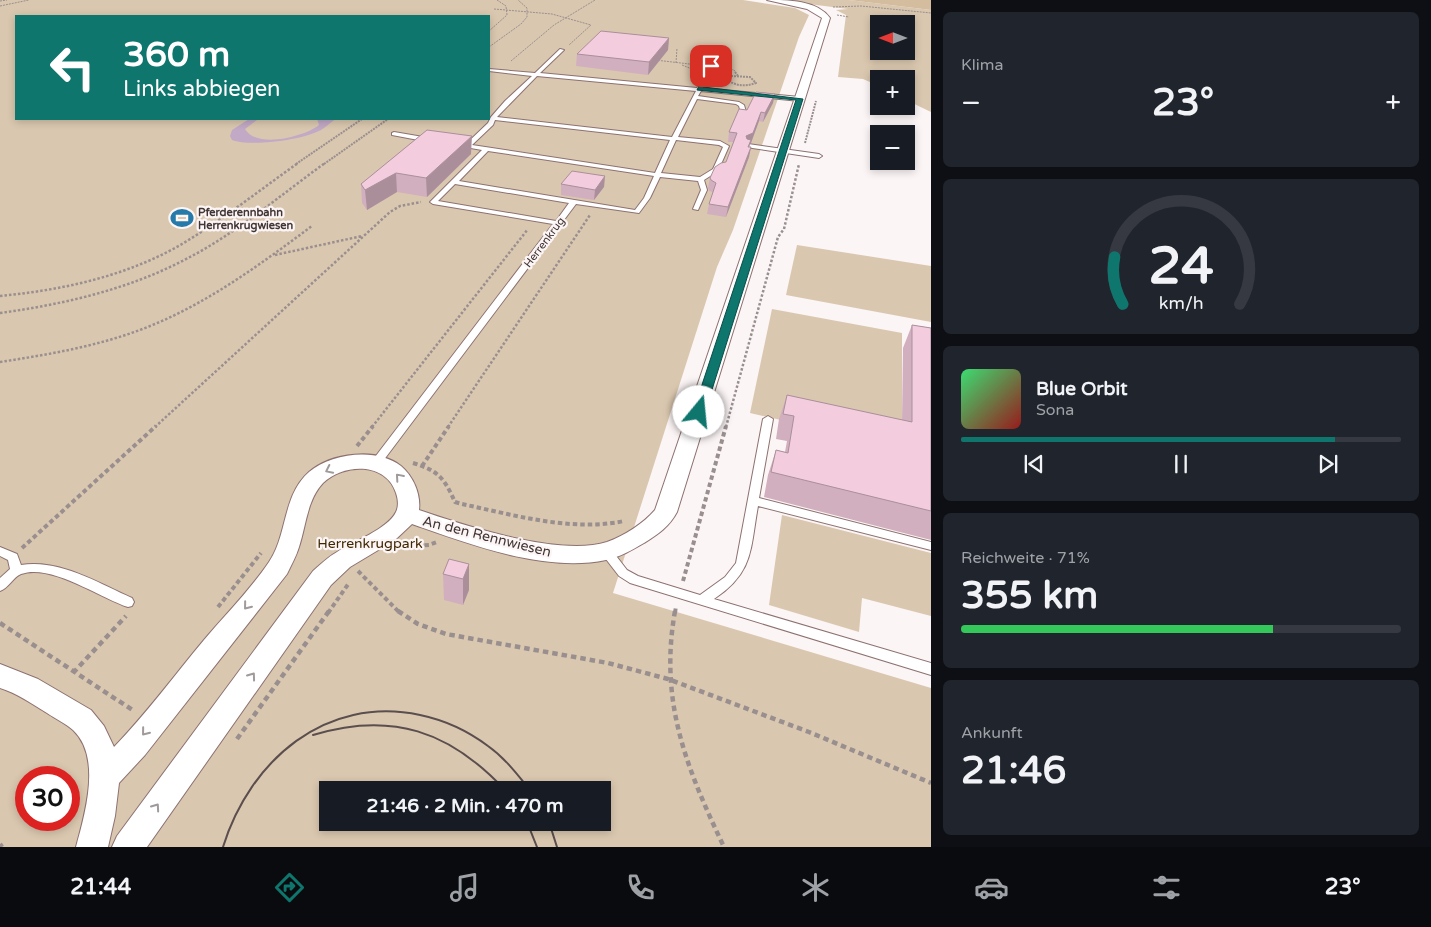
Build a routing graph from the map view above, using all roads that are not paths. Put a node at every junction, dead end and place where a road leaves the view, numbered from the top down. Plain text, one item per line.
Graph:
1 (771, 0) edge
2 (562, 50) road end
3 (711, 66) road end
4 (490, 70) edge
5 (536, 75) junction
6 (699, 88) junction
7 (695, 97) junction
8 (800, 99) junction
9 (743, 112) edge
10 (493, 118) junction
11 (394, 134) dead end
12 (674, 138) junction
13 (440, 142) edge
14 (458, 145) edge
15 (468, 146) junction
16 (748, 146) edge
17 (486, 150) junction
18 (783, 151) junction
19 (819, 156) dead end
20 (658, 175) junction
21 (701, 179) junction
22 (454, 182) junction
23 (574, 202) junction
24 (696, 209) dead end
25 (558, 223) junction
26 (768, 419) dead end
27 (367, 452) junction
28 (754, 501) junction
29 (407, 514) junction
30 (931, 546) edge
31 (0, 551) edge
32 (606, 551) junction
33 (16, 570) junction
34 (0, 586) edge
35 (702, 600) junction
36 (128, 602) road end
37 (931, 668) edge
38 (0, 676) edge
39 (102, 778) junction
40 (92, 847) edge
41 (128, 847) edge

1 - 8 street, An den Rennwiesen
2 - 5 lane
3 - 6 lane, Herrenkrug
4 - 5 lane
5 - 6 lane
5 - 10 lane
6 - 7 lane, Herrenkrug
6 - 8 lane
7 - 9 lane
7 - 12 lane, Herrenkrug
8 - 18 street, An den Rennwiesen
10 - 12 lane
10 - 15 lane
11 - 13 lane
12 - 20 lane, Herrenkrug
12 - 21 lane
14 - 15 lane
15 - 17 lane
16 - 18 lane
17 - 20 lane
17 - 22 lane
18 - 19 lane
18 - 32 street, An den Rennwiesen
20 - 21 lane
20 - 23 lane, Herrenkrug
21 - 24 lane
22 - 23 lane
22 - 25 lane
23 - 25 lane, Herrenkrug
25 - 27 lane, Herrenkrug
26 - 28 lane
29 -> 27 street
27 -> 39 street
28 - 30 lane
28 - 35 lane
29 - 32 street, An den Rennwiesen
41 -> 29 street
31 - 33 lane
32 - 35 lane
33 - 34 lane
33 - 36 lane
35 - 37 lane
38 - 39 street
39 - 40 street

